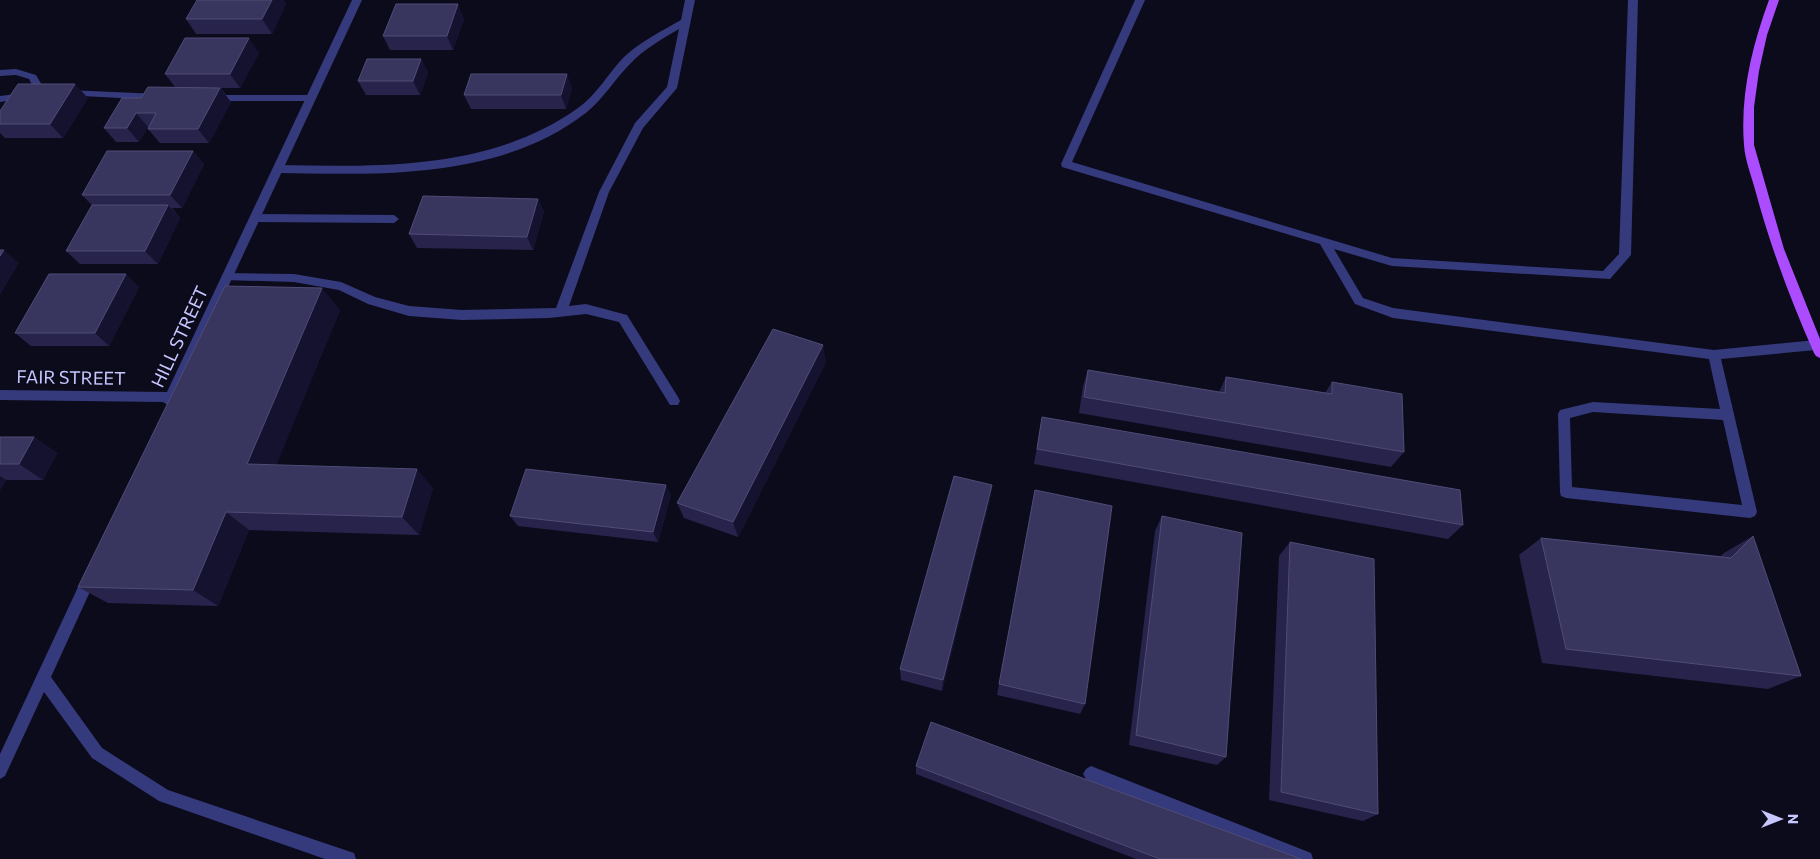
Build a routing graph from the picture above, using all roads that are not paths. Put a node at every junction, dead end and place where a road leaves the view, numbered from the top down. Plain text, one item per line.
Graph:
1 (357, 0) edge
2 (690, 0) edge
3 (1140, 0) edge
4 (1633, 0) edge
5 (1774, 0) edge
6 (686, 21) junction
7 (0, 73) edge
8 (51, 92) junction
9 (165, 98) edge
10 (204, 98) edge
11 (311, 98) junction
12 (0, 99) edge
13 (278, 169) junction
14 (256, 218) junction
15 (394, 219) dead end
16 (1325, 244) junction
17 (228, 277) junction
18 (561, 312) junction
19 (1818, 349) edge
20 (1714, 355) junction
21 (0, 395) edge
22 (171, 397) junction
23 (674, 401) dead end
24 (163, 415) edge
25 (1728, 415) junction
26 (95, 565) edge
27 (44, 680) junction
28 (0, 771) edge
29 (1091, 774) dead end
30 (348, 859) edge
31 (1305, 859) edge

1 - 11 street, HILL STREET
2 - 6 street
3 - 16 street
4 - 16 street
5 - 19 main road
6 - 13 street
6 - 18 street
7 - 8 street
8 - 9 street
8 - 12 street
10 - 11 street
11 - 13 street, HILL STREET
13 - 14 street, HILL STREET
14 - 15 street
14 - 17 street, HILL STREET
16 - 20 street
17 - 18 street
17 - 22 street, HILL STREET
18 - 23 street
19 - 20 street
20 - 25 street
21 - 22 street, FAIR STREET
22 - 24 street, HILL STREET
25 - 25 street
26 - 27 street
27 - 28 street
27 - 30 street
29 - 31 street

